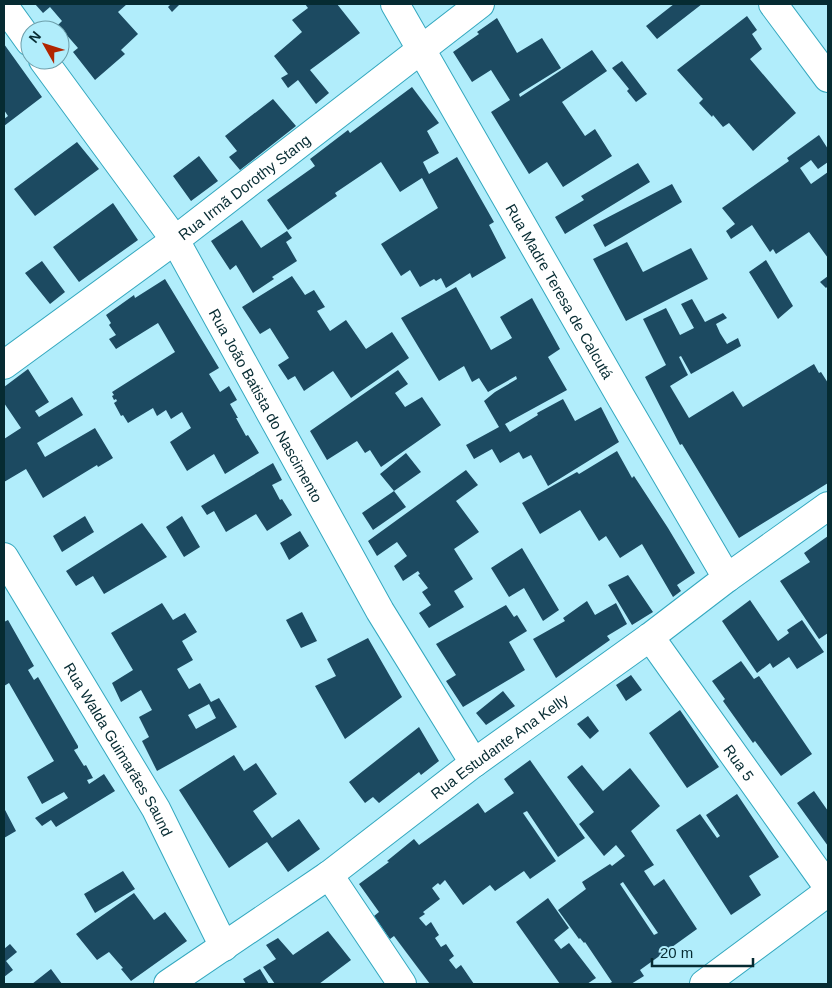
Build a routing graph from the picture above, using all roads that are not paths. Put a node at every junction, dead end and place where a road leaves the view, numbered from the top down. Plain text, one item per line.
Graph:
1 (395, 4) edge
2 (480, 4) edge
3 (773, 4) edge
4 (4, 6) edge
5 (20, 28) edge
6 (421, 48) junction
7 (50, 70) edge
8 (828, 78) edge
9 (176, 240) junction
10 (4, 365) edge
11 (828, 506) edge
12 (4, 557) edge
13 (727, 578) junction
14 (650, 637) junction
15 (474, 763) junction
16 (329, 875) junction
17 (828, 887) edge
18 (828, 892) edge
19 (224, 947) junction
20 (168, 984) edge
21 (402, 984) edge
22 (704, 984) edge

1 - 6 street, Rua Madre Teresa de Calcutá
2 - 6 street, Rua Irmã Dorothy Stang
3 - 8 street
4 - 5 street
6 - 9 street, Rua Irmã Dorothy Stang
6 - 13 street, Rua Madre Teresa de Calcutá
7 - 9 street, Rua João Batista do Nascimento
9 - 10 street, Rua Irmã Dorothy Stang
9 - 15 street, Rua João Batista do Nascimento
11 - 13 street, Rua Estudante Ana Kelly
12 - 19 street, Rua Walda Guimarães Saund
13 - 14 street, Rua Estudante Ana Kelly
14 - 15 street, Rua Estudante Ana Kelly
14 - 17 street, Rua 5
15 - 16 street, Rua Estudante Ana Kelly
16 - 19 street, Rua Estudante Ana Kelly
16 - 21 street
18 - 22 street
19 - 20 street, Rua Estudante Ana Kelly

